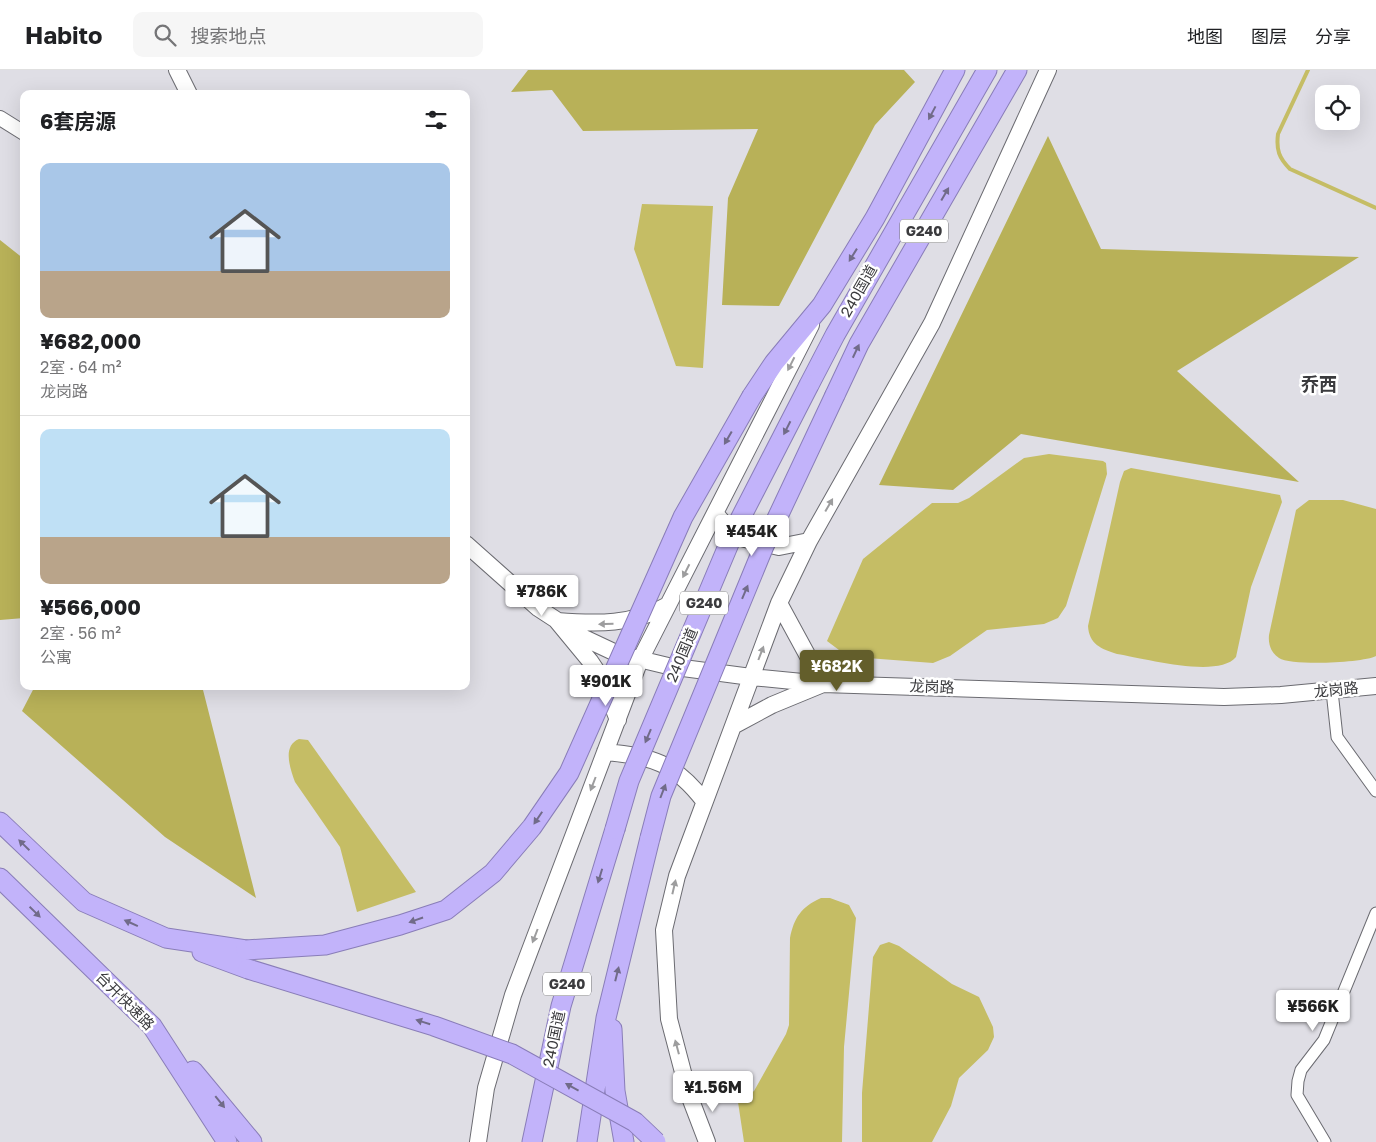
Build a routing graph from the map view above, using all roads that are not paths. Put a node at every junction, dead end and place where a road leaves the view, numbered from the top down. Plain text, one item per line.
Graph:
1 (178, 70) edge
2 (955, 70) edge
3 (987, 70) edge
4 (1017, 70) edge
5 (1048, 70) edge
6 (186, 90) edge
7 (0, 118) edge
8 (20, 130) edge
9 (822, 305) junction
10 (715, 513) junction
11 (809, 541) junction
12 (470, 548) edge
13 (780, 603) junction
14 (668, 605) junction
15 (557, 621) junction
16 (640, 660) junction
17 (751, 678) junction
18 (823, 684) junction
19 (1376, 686) edge
20 (1332, 691) junction
21 (618, 720) junction
22 (733, 726) junction
23 (605, 752) junction
24 (1376, 791) edge
25 (704, 801) junction
26 (0, 822) edge
27 (0, 878) edge
28 (1376, 914) edge
29 (166, 938) junction
30 (611, 999) junction
31 (152, 1026) junction
32 (227, 1142) edge
33 (252, 1142) edge
34 (478, 1142) edge
35 (532, 1142) edge
36 (587, 1142) edge
37 (624, 1142) edge
38 (656, 1142) edge
39 (707, 1142) edge
40 (1325, 1142) edge

1 - 6 main road
2 -> 9 highway
3 -> 35 highway, 240国道 / G240, bridge
30 -> 4 highway, 240国道 / G240, bridge
11 -> 5 main road
7 - 8 street
9 -> 10 main road
9 -> 29 highway, bridge
10 - 11 main road
10 -> 14 main road
11 - 13 main road
12 - 15 main road, 龙岗路
17 -> 13 main road
13 - 18 main road
14 -> 15 main road
14 - 16 main road
15 - 16 main road, 龙岗路
15 - 21 main road
16 - 17 main road, 龙岗路
16 - 21 main road
17 - 18 main road, 龙岗路
17 - 22 main road
18 - 20 main road, 龙岗路
18 - 22 main road
19 - 20 main road, 龙岗路
20 - 24 street
21 - 23 main road
22 - 25 main road
23 - 25 main road
23 -> 34 main road
39 -> 25 main road
29 -> 26 highway
27 -> 31 highway, 台开快速路
28 - 40 street
38 -> 29 highway, bridge
30 - 36 highway, 240国道 / G240
30 - 37 highway
31 - 32 highway, 台开快速路
31 -> 33 highway

